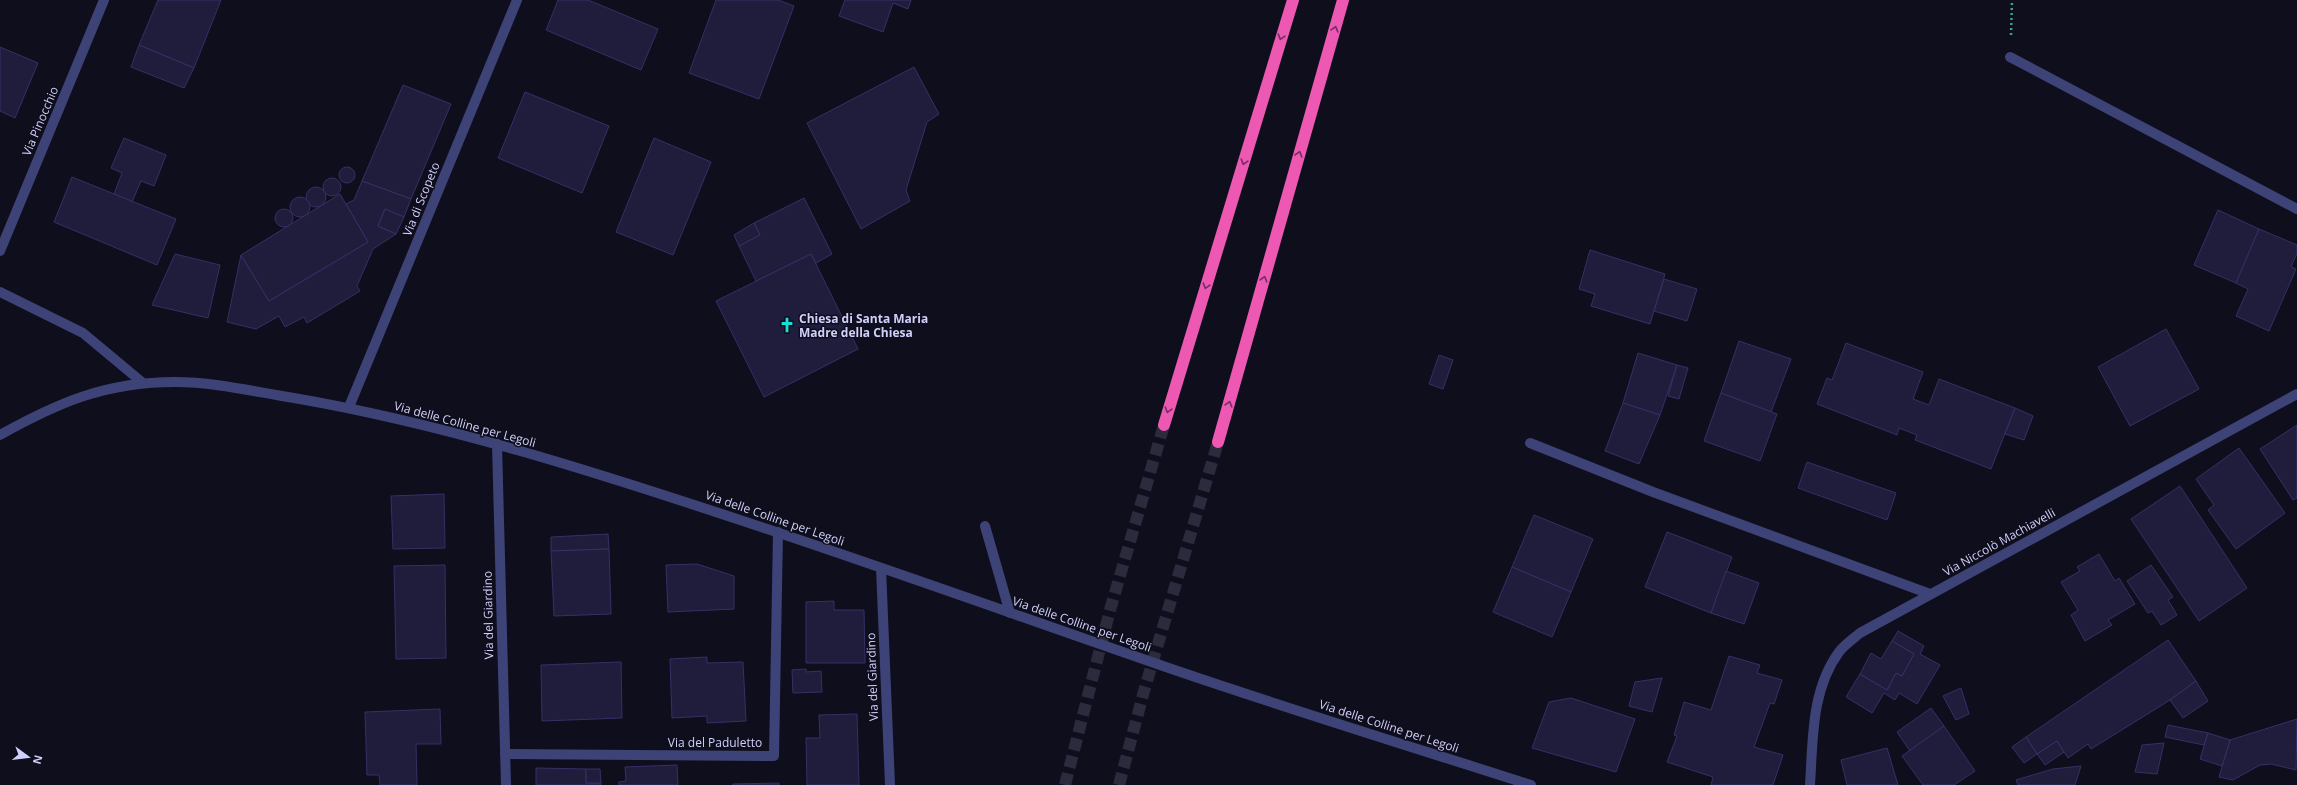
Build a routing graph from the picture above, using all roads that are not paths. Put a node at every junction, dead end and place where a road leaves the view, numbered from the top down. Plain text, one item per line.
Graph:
1 (104, 0) edge
2 (517, 0) edge
3 (1293, 0) edge
4 (1343, 0) edge
5 (2010, 57) road end
6 (2297, 209) edge
7 (0, 251) edge
8 (0, 292) edge
9 (143, 383) junction
10 (2297, 394) edge
11 (349, 408) junction
12 (1164, 425) tunnel mouth
13 (0, 435) edge
14 (1218, 442) tunnel mouth
15 (1530, 443) dead end
16 (497, 444) junction
17 (985, 526) dead end
18 (778, 532) junction
19 (881, 568) junction
20 (1930, 594) junction
21 (1010, 613) junction
22 (505, 754) junction
23 (506, 785) edge
24 (890, 785) edge
25 (1531, 785) edge
26 (1810, 785) edge

1 - 7 street, Via Pinocchio
2 - 11 street, Via di Scopeto
3 -> 12 highway
14 -> 4 highway
5 - 6 street
8 - 9 street
9 - 11 street, Via delle Colline per Legoli
9 - 13 street, Via delle Colline per Legoli
10 - 20 street, Via Niccolò Machiavelli
11 - 16 street, Via delle Colline per Legoli
15 - 20 street
16 - 18 street, Via delle Colline per Legoli
16 - 22 street, Via del Giardino
17 - 21 street
18 - 19 street, Via delle Colline per Legoli
18 - 22 street, Via del Paduletto
19 - 21 street, Via delle Colline per Legoli
19 - 24 street, Via del Giardino
20 - 26 street, Via Niccolò Machiavelli
21 - 25 street, Via delle Colline per Legoli
22 - 23 street, Via del Giardino

